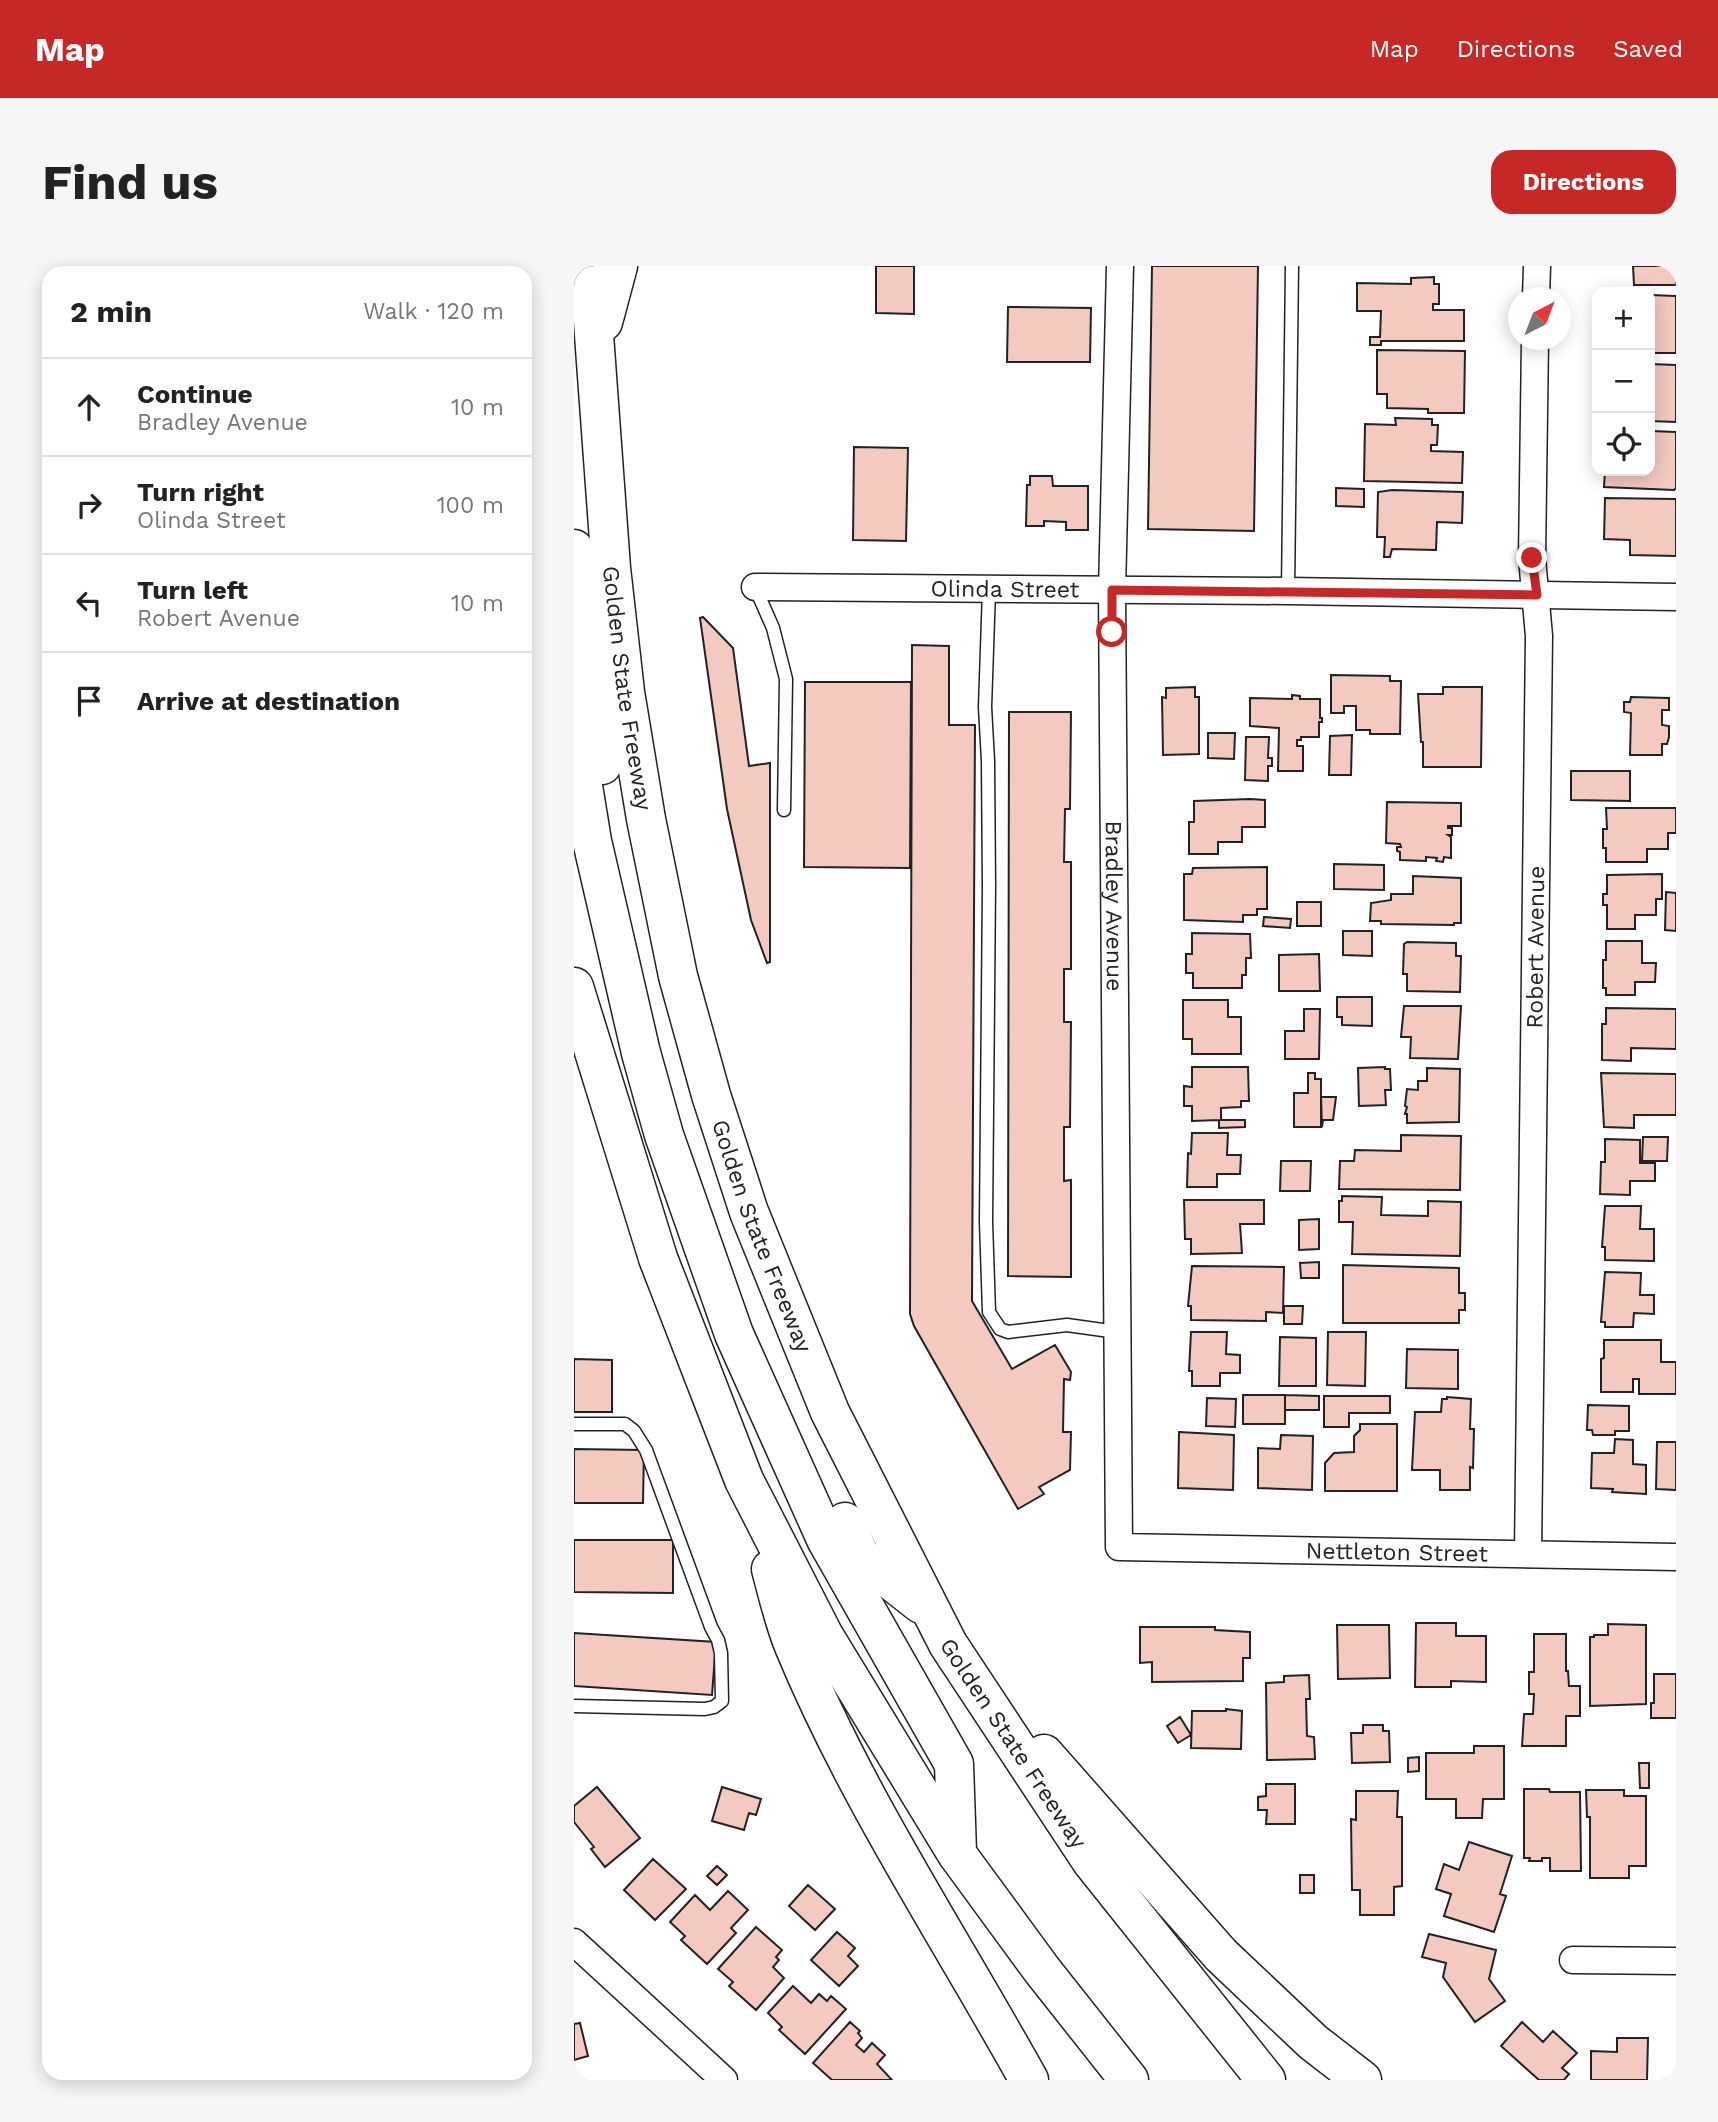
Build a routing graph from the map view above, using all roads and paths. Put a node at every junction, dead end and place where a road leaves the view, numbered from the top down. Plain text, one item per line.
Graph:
1 (589, 266) edge
2 (618, 266) edge
3 (1120, 266) edge
4 (1293, 266) edge
5 (1537, 266) edge
6 (1536, 287) edge
7 (1535, 350) edge
8 (595, 351) junction
9 (574, 548) edge
10 (755, 587) joint
11 (989, 590) junction
12 (1112, 590) junction
13 (1288, 591) junction
14 (1537, 595) junction
15 (1676, 597) edge
16 (574, 732) edge
17 (784, 810) dead end
18 (574, 987) edge
19 (1117, 1332) junction
20 (574, 1424) edge
21 (744, 1480) junction
22 (1119, 1547) joint
23 (1528, 1555) junction
24 (1676, 1557) edge
25 (939, 1628) junction
26 (574, 1706) edge
27 (957, 1854) junction
28 (574, 1942) edge
29 (1573, 1961) dead end
30 (1676, 1961) edge
31 (724, 2080) edge
32 (1028, 2080) edge
33 (1129, 2080) edge
34 (1266, 2080) edge
35 (1362, 2080) edge

1 - 8 highway, Golden State Freeway
2 - 8 highway
3 - 12 street, Bradley Avenue
4 - 13 lane
5 - 6 street
7 - 14 street, Robert Avenue
8 - 25 highway, Golden State Freeway
9 - 25 highway
10 - 11 street, Olinda Street
10 - 17 lane
11 - 12 street, Olinda Street
11 - 19 lane
12 - 13 street, Olinda Street
12 - 19 street, Bradley Avenue
13 - 14 street, Olinda Street
14 - 15 street, Olinda Street
14 - 23 street, Robert Avenue
16 - 27 highway
18 - 21 highway
19 - 22 street, Bradley Avenue
20 - 26 lane
21 - 27 highway
21 - 32 highway
22 - 23 street, Nettleton Street
23 - 24 street, Nettleton Street
25 - 34 highway, Golden State Freeway
25 - 35 highway
27 - 33 highway
28 - 31 street
29 - 30 street

